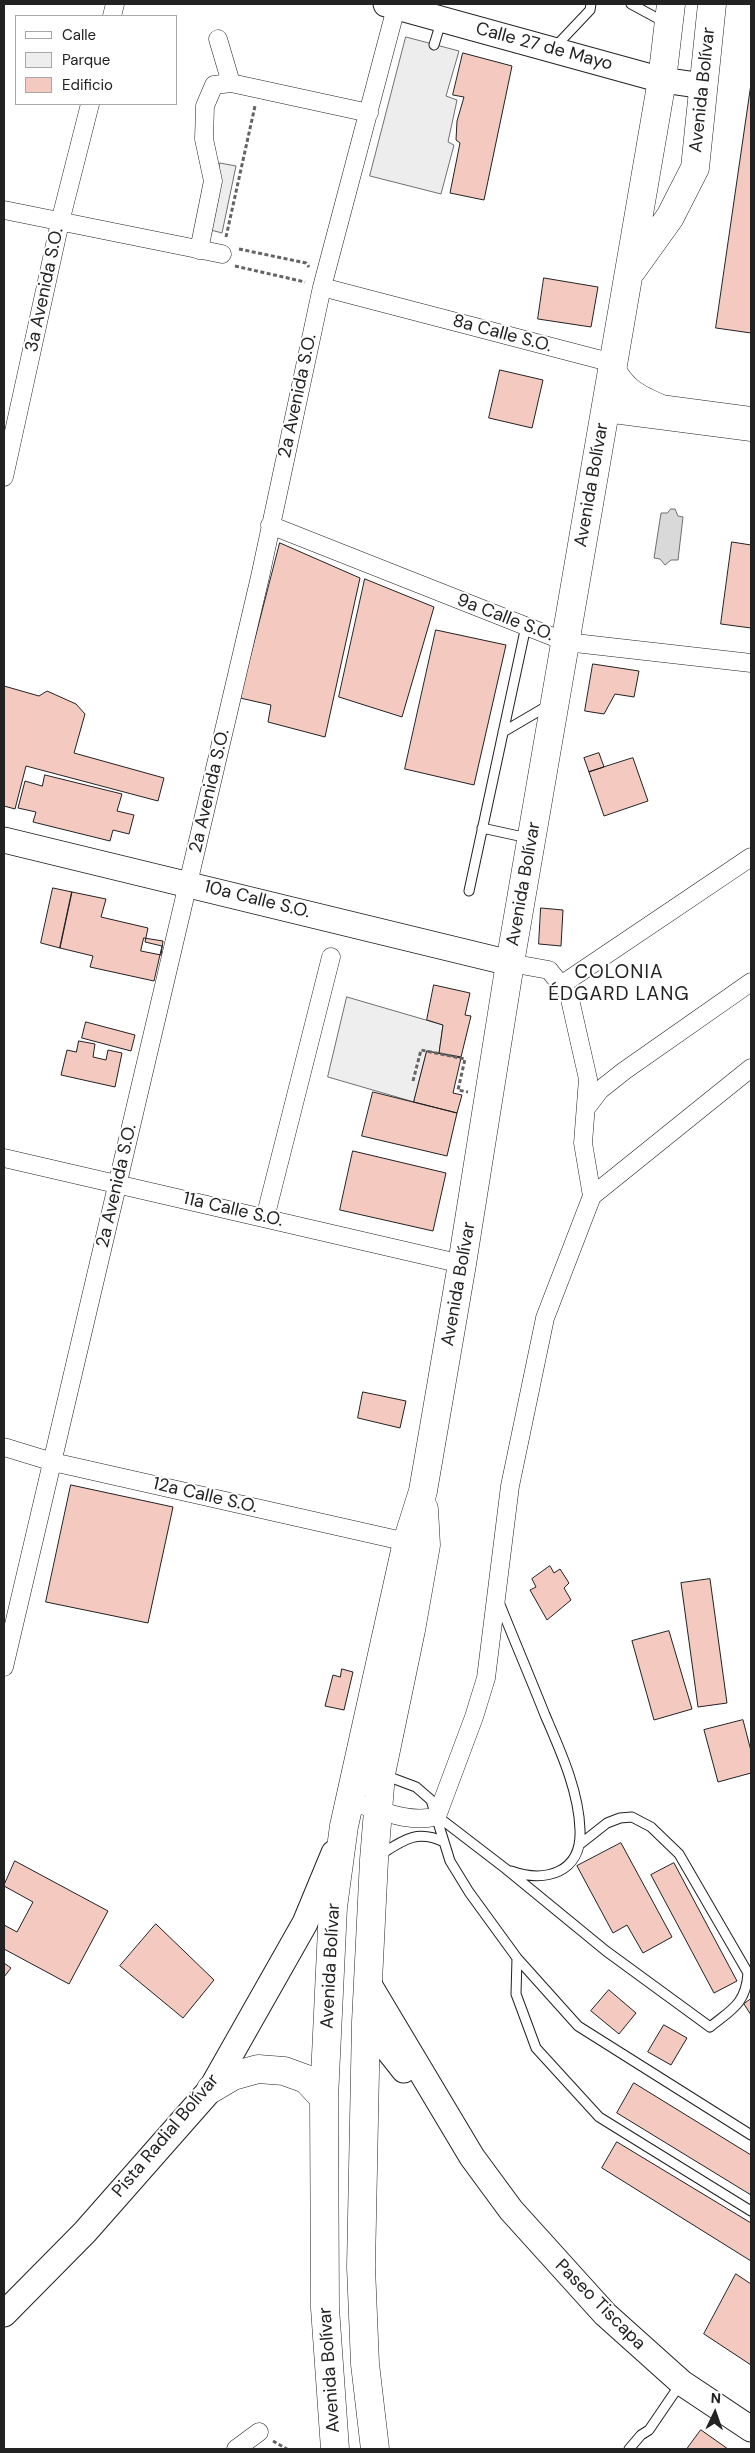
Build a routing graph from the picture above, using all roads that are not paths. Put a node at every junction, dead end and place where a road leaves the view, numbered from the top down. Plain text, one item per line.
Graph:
1 (591, 4) edge
2 (631, 4) edge
3 (712, 4) edge
4 (393, 5) edge
5 (670, 14) edge
6 (441, 19) junction
7 (218, 39) dead end
8 (434, 45) dead end
9 (553, 50) junction
10 (662, 80) junction
11 (232, 83) junction
12 (704, 86) junction
13 (90, 105) edge
14 (369, 114) junction
15 (4, 210) edge
16 (60, 222) junction
17 (199, 250) junction
18 (222, 254) road end
19 (627, 277) junction
20 (322, 287) junction
21 (613, 363) junction
22 (606, 405) junction
23 (667, 406) junction
24 (751, 416) edge
25 (751, 432) edge
26 (9, 437) edge
27 (4, 477) edge
28 (270, 525) junction
29 (526, 626) junction
30 (566, 642) junction
31 (751, 663) edge
32 (556, 701) junction
33 (503, 732) junction
34 (482, 828) junction
35 (532, 839) junction
36 (4, 840) edge
37 (751, 857) edge
38 (189, 883) junction
39 (469, 891) dead end
40 (331, 957) dead end
41 (510, 963) junction
42 (751, 982) edge
43 (561, 985) junction
44 (751, 1068) edge
45 (586, 1107) junction
46 (4, 1158) edge
47 (117, 1183) junction
48 (592, 1196) junction
49 (265, 1218) junction
50 (462, 1264) junction
51 (4, 1447) edge
52 (54, 1462) junction
53 (422, 1492) junction
54 (407, 1542) junction
55 (497, 1598) junction
56 (414, 1609) junction
57 (4, 1668) edge
58 (381, 1774) junction
59 (378, 1810) junction
60 (346, 1813) junction
61 (437, 1816) junction
62 (444, 1842) junction
63 (579, 1845) junction
64 (374, 1860) junction
65 (506, 1869) junction
66 (517, 1958) junction
67 (368, 1983) junction
68 (366, 2022) junction
69 (211, 2089) junction
70 (324, 2098) junction
71 (751, 2135) edge
72 (472, 2157) junction
73 (751, 2211) edge
74 (4, 2314) edge
75 (682, 2383) junction
76 (751, 2429) edge
77 (259, 2432) dead end
78 (236, 2449) edge
79 (335, 2449) edge
80 (375, 2449) edge
81 (628, 2449) edge

1 - 9 lane
2 - 5 lane
3 - 12 highway, Avenida Bolívar
4 - 6 street, Calle 27 de Mayo
4 - 14 street, 2a Avenida S.O.
5 - 10 highway, Avenida Bolívar
6 - 8 lane
6 - 9 street, Calle 27 de Mayo
7 - 11 street
9 - 10 street, Calle 27 de Mayo
10 - 12 street, Calle 27 de Mayo
10 - 19 highway, Avenida Bolívar
11 - 14 street
11 - 17 street
12 - 19 highway, Avenida Bolívar
13 - 16 street, 3a Avenida S.O.
14 - 20 street, 2a Avenida S.O.
15 - 16 street
16 - 17 street
16 - 26 street, 3a Avenida S.O.
17 - 18 street
19 - 21 highway, Avenida Bolívar
20 - 21 street, 8a Calle S.O.
20 - 28 street, 2a Avenida S.O.
21 - 22 highway, Avenida Bolívar
21 - 23 street
22 - 23 street
22 - 25 street
22 - 30 highway, Avenida Bolívar
23 - 24 street
26 - 27 street, 3a Avenida S.O.
28 - 29 street, 9a Calle S.O.
28 - 38 street, 2a Avenida S.O.
29 - 30 street, 9a Calle S.O.
29 - 33 lane
30 - 31 street, 9a Calle S.O.
30 - 32 highway, Avenida Bolívar
32 - 33 lane
32 - 35 highway, Avenida Bolívar
33 - 34 lane
34 - 35 lane
34 - 39 lane
35 - 41 highway, Avenida Bolívar
36 - 38 street, 10a Calle S.O.
37 - 43 street
38 - 41 street, 10a Calle S.O.
38 - 47 street, 2a Avenida S.O.
40 - 49 street
41 - 43 street
41 - 50 highway, Avenida Bolívar
42 - 45 street
43 - 45 street
44 - 48 street
45 - 48 street
46 - 47 street, 11a Calle S.O.
47 - 49 street, 11a Calle S.O.
47 - 52 street, 2a Avenida S.O.
48 - 55 street
49 - 50 street, 11a Calle S.O.
50 - 53 highway, Avenida Bolívar
51 - 52 street, 12a Calle S.O.
52 - 54 street, 12a Calle S.O.
52 - 57 street, 2a Avenida S.O.
53 - 54 highway, Avenida Bolívar
53 - 56 highway, Avenida Bolívar
54 - 56 highway
54 - 60 highway, Avenida Bolívar
55 - 61 street
55 - 63 lane
56 - 58 highway, Avenida Bolívar
58 - 59 highway, Avenida Bolívar
58 - 61 lane
59 - 60 street
59 - 61 street
59 - 64 highway, Avenida Bolívar
60 - 69 street, Pista Radial Bolívar
60 - 70 highway, Avenida Bolívar
61 - 62 lane
61 - 65 lane
62 - 64 lane
62 - 66 lane
63 - 65 lane
63 - 65 lane
64 - 67 highway, Avenida Bolívar
66 - 71 lane
66 - 73 lane
67 - 68 highway, Avenida Bolívar
67 - 72 street, Paseo Tiscapa
68 - 72 street, Paseo Tiscapa
68 - 80 highway, Avenida Bolívar
69 - 70 highway
69 - 74 street, Pista Radial Bolívar
70 - 79 highway, Avenida Bolívar
72 - 75 street, Paseo Tiscapa
75 - 76 street, Paseo Tiscapa
75 - 81 lane
77 - 78 street

